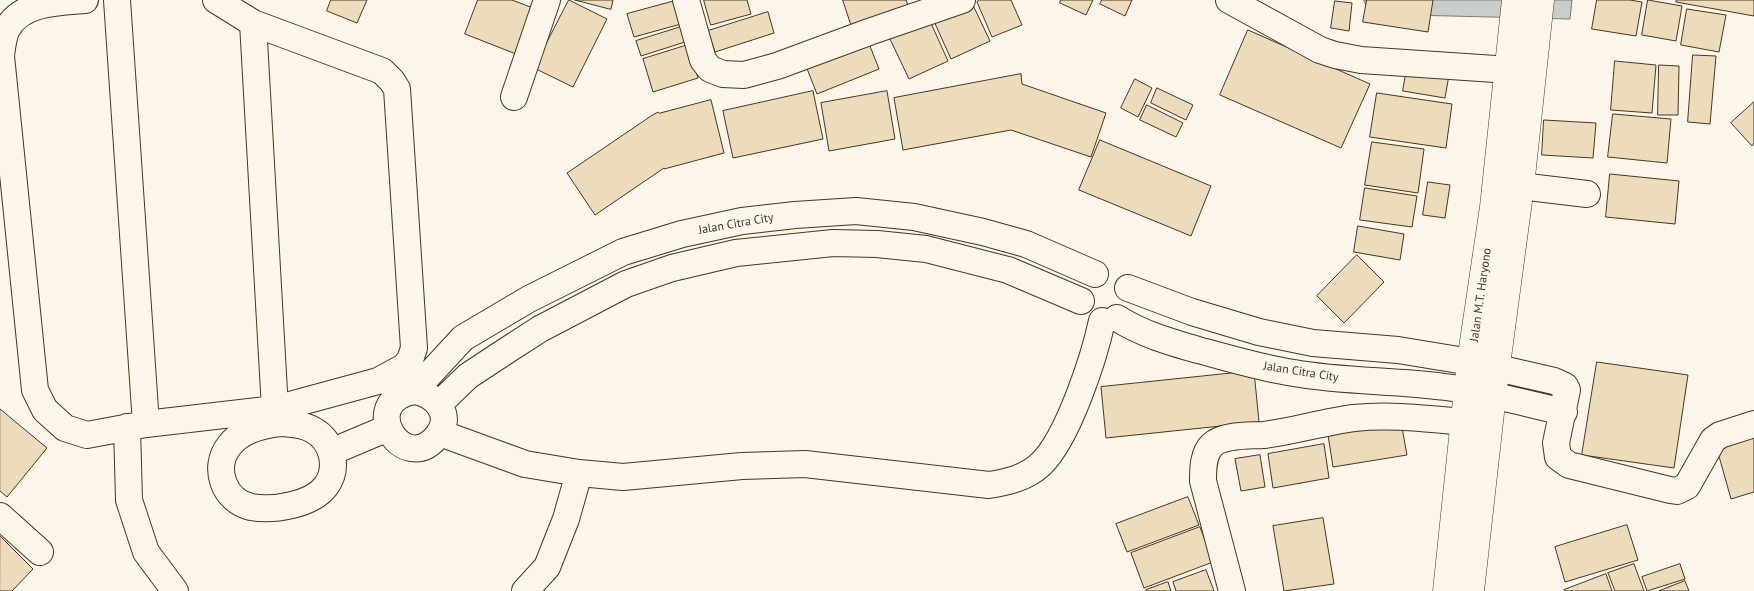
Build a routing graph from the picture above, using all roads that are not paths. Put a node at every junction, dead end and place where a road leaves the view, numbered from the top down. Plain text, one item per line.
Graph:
1 (85, 0) edge
2 (117, 0) edge
3 (216, 0) edge
4 (547, 0) edge
5 (686, 0) edge
6 (962, 0) edge
7 (1229, 0) edge
8 (1516, 0) edge
9 (1540, 0) edge
10 (253, 23) junction
11 (1510, 70) junction
12 (514, 96) dead end
13 (1520, 186) junction
14 (1587, 194) dead end
15 (1095, 274) junction
16 (1128, 288) junction
17 (1081, 301) junction
18 (1109, 319) junction
19 (1419, 353) junction
20 (1484, 365) junction
21 (1415, 383) junction
22 (414, 391) junction
23 (1480, 393) junction
24 (439, 404) junction
25 (276, 409) junction
26 (1564, 412) junction
27 (1465, 422) junction
28 (1754, 424) edge
29 (137, 426) junction
30 (388, 428) junction
31 (440, 433) junction
32 (331, 452) dead end
33 (579, 473) junction
34 (0, 516) edge
35 (40, 552) dead end
36 (175, 591) edge
37 (525, 591) edge
38 (1232, 591) edge
39 (1446, 591) edge
40 (1470, 591) edge

1 - 29 street
2 - 29 street
3 - 10 street
4 - 12 street
5 - 6 street
7 - 11 street
8 - 11 main road, Jalan M.T. Haryono
9 - 13 main road, Jalan M.T. Haryono
10 - 25 street
10 - 25 street
11 - 20 main road, Jalan M.T. Haryono
13 - 14 street
13 - 20 main road, Jalan M.T. Haryono
15 - 16 street
15 - 17 street
15 - 22 street, Jalan Citra City
16 - 18 street
16 - 19 street
17 - 18 street
17 - 24 street
18 - 21 street, Jalan Citra City
18 - 33 street
19 - 20 street
19 - 21 street
20 - 23 main road, Jalan M.T. Haryono
20 - 26 street
21 - 23 street, Jalan Citra City
22 - 24 street
22 - 30 street, Jalan Citra City
23 - 26 street, Jalan Citra City
23 - 27 main road, Jalan M.T. Haryono
23 - 40 main road, Jalan M.T. Haryono
24 - 31 street
25 - 29 street
26 - 28 street
27 - 38 street
27 - 39 main road, Jalan M.T. Haryono
29 - 36 street
30 - 31 street
30 - 32 street
31 - 33 street
33 - 37 street
34 - 35 street

